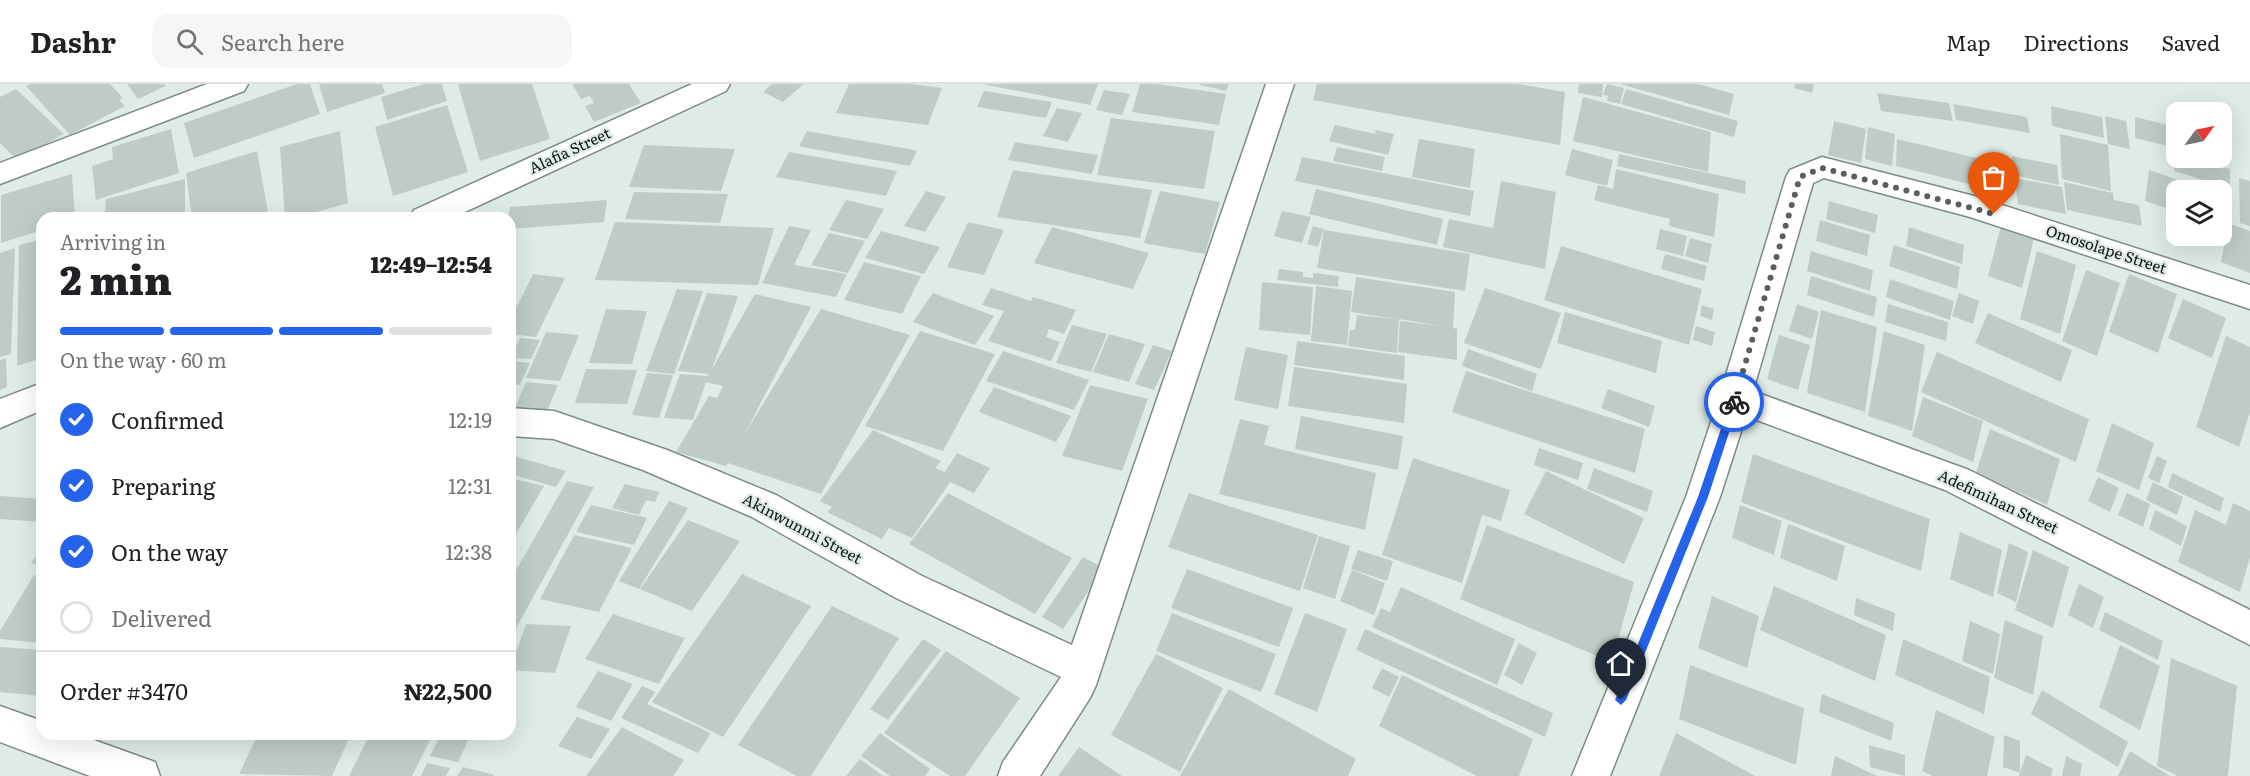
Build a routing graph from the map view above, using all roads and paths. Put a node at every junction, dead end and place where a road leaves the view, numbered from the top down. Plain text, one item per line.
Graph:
1 (234, 84) edge
2 (716, 84) edge
3 (1280, 84) edge
4 (0, 174) edge
5 (437, 212) edge
6 (2250, 297) edge
7 (1736, 398) junction
8 (36, 399) edge
9 (0, 414) edge
10 (516, 422) edge
11 (2250, 628) edge
12 (1083, 669) junction
13 (0, 724) edge
14 (36, 737) edge
15 (43, 740) edge
16 (141, 776) edge
17 (1017, 776) edge
18 (1592, 776) edge

1 - 4 street
2 - 5 street, Alafia Street
3 - 12 street
6 - 7 street, Omosolape Street
7 - 11 street, Adefimihan Street
7 - 18 street
8 - 9 street
10 - 12 street, Akinwunmi Street
12 - 17 street
13 - 14 street
15 - 16 street

